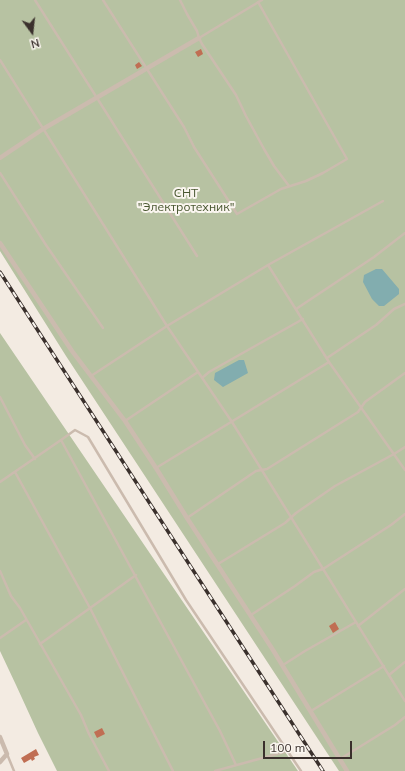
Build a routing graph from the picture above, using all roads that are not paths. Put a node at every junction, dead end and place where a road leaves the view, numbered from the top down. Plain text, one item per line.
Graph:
1 (35, 0) edge
2 (103, 0) edge
3 (180, 0) edge
4 (262, 0) edge
5 (258, 2) junction
6 (199, 38) junction
7 (0, 60) edge
8 (146, 68) junction
9 (97, 97) junction
10 (43, 129) junction
11 (0, 158) edge
12 (0, 173) edge
13 (289, 186) junction
14 (383, 200) dead end
15 (405, 233) edge
16 (0, 243) edge
17 (197, 256) dead end
18 (268, 265) junction
19 (405, 304) edge
20 (296, 309) junction
21 (303, 319) junction
22 (167, 326) junction
23 (103, 328) dead end
24 (327, 358) junction
25 (330, 362) junction
26 (198, 372) junction
27 (405, 373) edge
28 (90, 376) junction
29 (202, 378) junction
30 (0, 397) edge
31 (361, 407) junction
32 (124, 421) junction
33 (232, 422) junction
34 (61, 440) junction
35 (405, 447) edge
36 (394, 454) junction
37 (35, 459) junction
38 (156, 468) junction
39 (261, 470) junction
40 (405, 470) edge
41 (15, 472) junction
42 (0, 482) edge
43 (405, 514) edge
44 (187, 518) junction
45 (291, 518) junction
46 (217, 564) junction
47 (322, 568) junction
48 (0, 571) edge
49 (136, 575) junction
50 (405, 590) edge
51 (90, 608) junction
52 (250, 615) junction
53 (26, 620) junction
54 (356, 622) junction
55 (358, 626) junction
56 (0, 638) edge
57 (40, 644) junction
58 (405, 662) edge
59 (283, 666) junction
60 (384, 666) junction
61 (389, 675) junction
62 (405, 701) edge
63 (311, 712) junction
64 (405, 717) edge
65 (0, 737) edge
66 (288, 751) junction
67 (7, 754) junction
68 (340, 759) junction
69 (0, 762) edge
70 (236, 765) junction
71 (14, 771) edge
72 (109, 771) edge
73 (173, 771) edge
74 (215, 771) edge
75 (301, 771) edge
76 (347, 771) edge

1 - 9 lane
2 - 8 lane
3 - 6 lane
4 - 5 lane
5 - 6 lane
5 - 13 lane
6 - 8 street
6 - 13 lane
7 - 10 lane
8 - 9 street
8 - 13 lane
9 - 10 street
9 - 17 lane
10 - 11 street
10 - 22 lane
12 - 23 lane
14 - 18 lane
15 - 20 lane
16 - 28 street
18 - 20 lane
18 - 22 lane
19 - 24 lane
20 - 21 lane
21 - 24 lane
21 - 29 lane
22 - 26 lane
22 - 28 lane
24 - 25 lane
25 - 31 lane
25 - 33 lane
26 - 29 lane
26 - 32 lane
27 - 31 lane
28 - 32 street
29 - 33 lane
30 - 37 lane
31 - 36 lane
31 - 39 lane
32 - 38 street
33 - 38 lane
33 - 39 lane
34 - 37 lane
34 - 49 lane
34 - 66 lane
35 - 36 lane
36 - 40 lane
36 - 45 lane
37 - 41 lane
38 - 44 street
39 - 44 lane
39 - 45 lane
41 - 42 lane
41 - 51 lane
43 - 47 lane
44 - 46 street
45 - 46 lane
45 - 47 lane
46 - 52 street
47 - 52 lane
47 - 54 lane
48 - 53 lane
49 - 51 lane
49 - 70 lane
50 - 55 lane
51 - 57 lane
51 - 73 lane
52 - 59 street
53 - 56 lane
53 - 57 lane
54 - 55 lane
54 - 59 lane
55 - 60 lane
57 - 72 lane
58 - 61 lane
59 - 63 street
60 - 61 lane
60 - 63 lane
61 - 62 lane
63 - 68 street
64 - 68 lane
65 - 67 street
66 - 70 lane
66 - 75 lane
67 - 69 street
67 - 71 lane
68 - 76 street
70 - 74 lane

